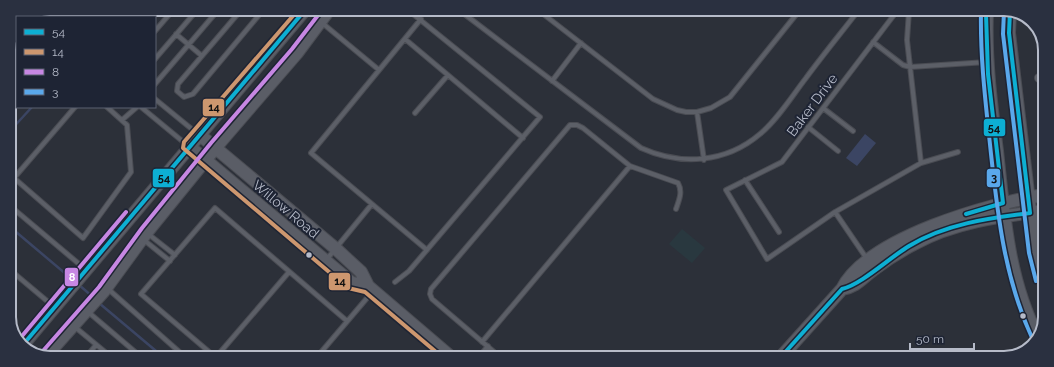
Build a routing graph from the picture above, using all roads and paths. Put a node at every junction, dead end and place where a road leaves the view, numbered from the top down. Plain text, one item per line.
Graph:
1 (168, 16) edge
2 (192, 16) edge
3 (213, 16) edge
4 (236, 16) edge
5 (259, 16) edge
6 (300, 16) edge
7 (324, 16) edge
8 (417, 16) edge
9 (467, 16) edge
10 (546, 16) edge
11 (795, 16) edge
12 (854, 16) edge
13 (893, 16) edge
14 (909, 16) edge
15 (986, 16) edge
16 (1005, 16) edge
17 (1010, 17) edge
18 (421, 19) junction
19 (320, 22) junction
20 (156, 31) edge
21 (1009, 33) junction
22 (176, 34) junction
23 (405, 39) junction
24 (873, 42) junction
25 (581, 43) junction
26 (189, 45) junction
27 (202, 56) junction
28 (156, 58) edge
29 (987, 62) junction
30 (910, 66) junction
31 (379, 70) junction
32 (448, 75) junction
33 (552, 81) junction
34 (156, 83) edge
35 (156, 100) edge
36 (74, 108) edge
37 (108, 108) edge
38 (136, 108) edge
39 (142, 108) edge
40 (823, 108) junction
41 (697, 112) junction
42 (415, 114) dead end
43 (122, 120) junction
44 (808, 127) junction
45 (853, 131) dead end
46 (200, 135) junction
47 (523, 138) junction
48 (189, 146) junction
49 (216, 147) junction
50 (838, 151) dead end
51 (958, 152) dead end
52 (205, 160) junction
53 (704, 160) junction
54 (921, 163) junction
55 (630, 166) junction
56 (16, 176) edge
57 (16, 180) edge
58 (745, 180) junction
59 (1038, 196) edge
60 (1029, 198) junction
61 (1003, 203) junction
62 (372, 204) junction
63 (676, 209) dead end
64 (16, 211) edge
65 (835, 212) junction
66 (1038, 212) edge
67 (1030, 213) junction
68 (1005, 216) junction
69 (779, 232) dead end
70 (144, 235) junction
71 (335, 248) junction
72 (427, 250) junction
73 (175, 255) junction
74 (170, 261) junction
75 (325, 261) junction
76 (1038, 263) edge
77 (871, 265) junction
78 (85, 272) junction
79 (289, 272) junction
80 (16, 275) edge
81 (395, 282) dead end
82 (371, 288) junction
83 (105, 289) junction
84 (55, 307) junction
85 (88, 310) junction
86 (347, 321) junction
87 (74, 326) junction
88 (1035, 330) edge
89 (26, 341) edge
90 (482, 342) junction
91 (96, 345) junction
92 (488, 346) junction
93 (51, 351) edge
94 (91, 351) edge
95 (104, 351) edge
96 (134, 351) edge
97 (178, 351) edge
98 (210, 351) edge
99 (220, 351) edge
100 (321, 351) edge
101 (444, 351) edge
102 (484, 351) edge
103 (493, 351) edge
104 (786, 351) edge

1 - 20 lane
2 - 22 lane
3 - 26 lane
4 - 27 lane
5 - 27 lane
6 - 46 street
7 - 19 street
8 - 18 lane
9 - 33 lane
10 - 25 lane
11 - 41 lane
12 - 53 lane
13 - 24 lane, Baker Drive
14 - 30 lane
15 - 29 street
16 - 21 street
17 - 21 street
18 - 23 lane
18 - 47 lane
19 - 31 lane
19 - 49 street
21 - 60 street
22 - 26 lane
22 - 28 lane
23 - 31 lane
23 - 32 lane
24 - 30 lane
24 - 40 lane, Baker Drive
25 - 33 lane
25 - 41 lane
26 - 27 lane
26 - 34 lane
29 - 30 lane
29 - 61 street
30 - 54 lane
31 - 62 lane
32 - 42 lane
32 - 47 lane
33 - 53 lane
35 - 46 lane
36 - 56 lane
37 - 43 lane
38 - 43 lane
39 - 48 lane
40 - 44 lane, Baker Drive
40 - 45 lane
41 - 53 lane
43 - 57 lane
44 - 50 lane
44 - 58 lane, Baker Drive
46 - 48 street
46 - 49 street, Willow Road
47 - 72 lane
48 - 52 street, Willow Road
48 - 78 street
49 - 52 street
49 - 71 street, Willow Road
51 - 54 lane
52 - 70 street
52 - 75 street, Willow Road
54 - 65 lane
55 - 63 lane
55 - 90 lane
55 - 90 lane
58 - 65 lane, Baker Drive
58 - 69 lane
59 - 60 street
60 - 61 street
60 - 67 street
61 - 68 street
61 - 77 street
62 - 71 lane
62 - 72 lane
64 - 78 lane
65 - 77 lane
66 - 67 street
67 - 68 street
67 - 76 street
68 - 77 street
68 - 88 street
70 - 73 lane
70 - 74 lane
70 - 83 street
71 - 75 lane
71 - 82 street, Willow Road
72 - 81 lane
73 - 74 lane
73 - 79 lane
74 - 98 lane
75 - 82 street, Willow Road
77 - 104 street
78 - 84 street
79 - 86 lane
79 - 99 lane
80 - 84 lane
82 - 86 lane
82 - 101 street, Willow Road
83 - 85 street
83 - 97 lane
84 - 89 street
85 - 87 street
85 - 96 lane
86 - 100 lane
87 - 91 lane
87 - 93 street
90 - 92 lane
91 - 94 lane
91 - 95 lane
92 - 102 lane
92 - 103 lane

